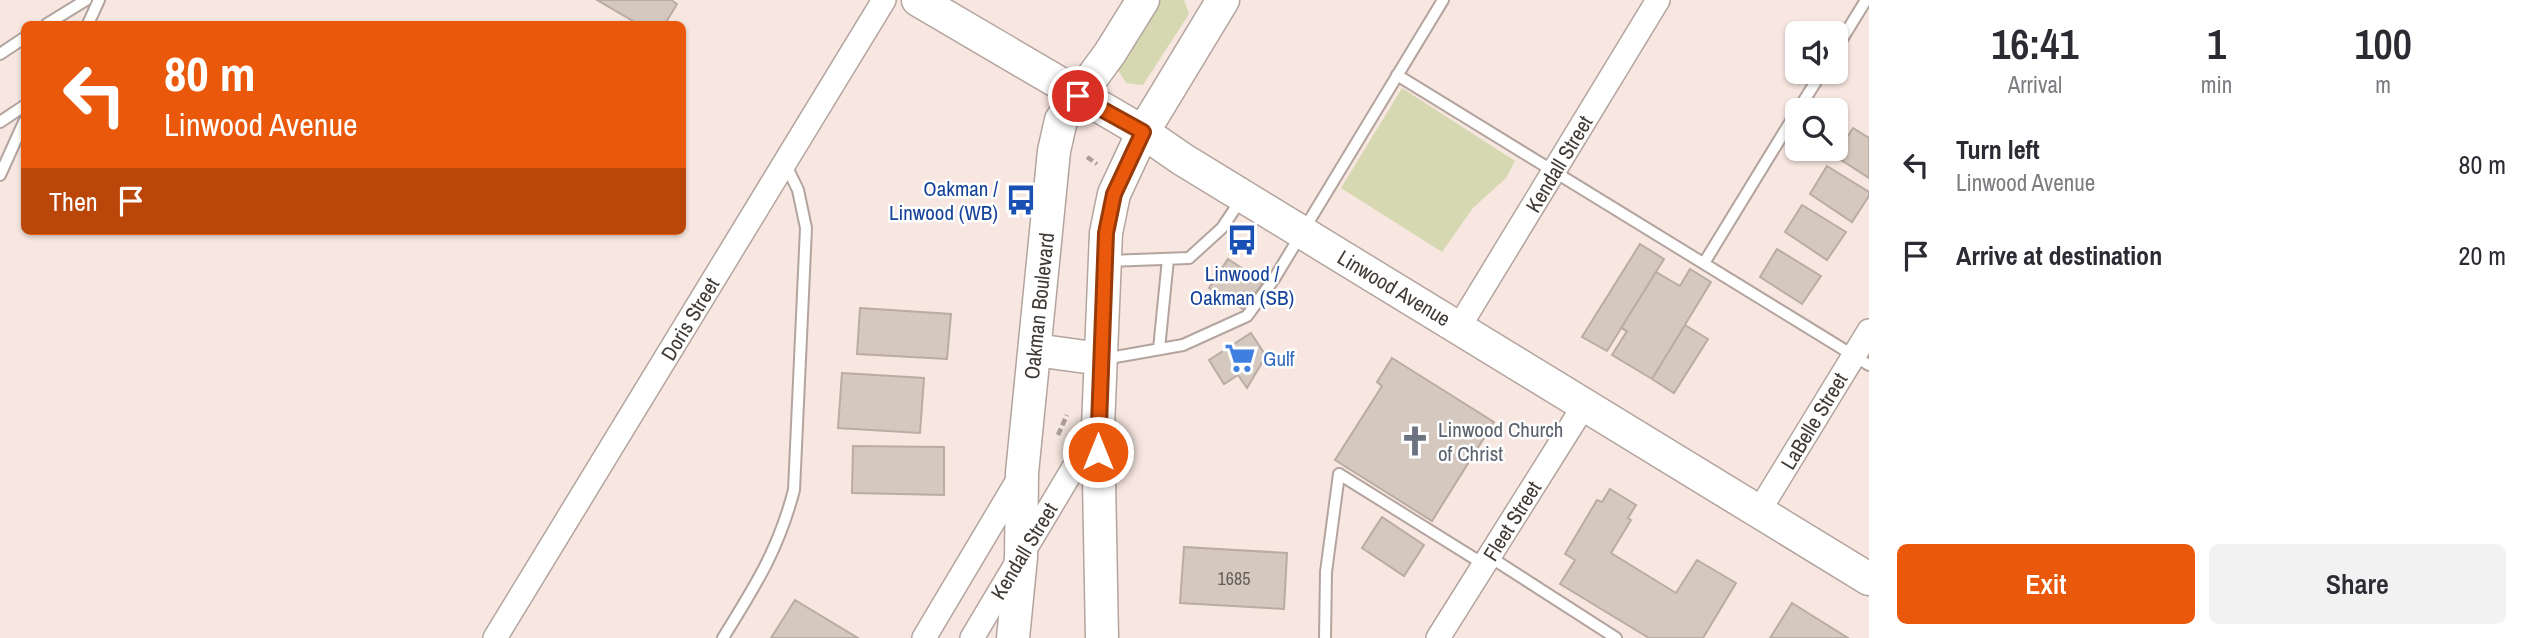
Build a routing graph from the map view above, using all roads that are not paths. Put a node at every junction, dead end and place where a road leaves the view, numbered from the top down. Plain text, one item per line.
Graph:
1 (86, 0) edge
2 (99, 0) edge
3 (884, 0) edge
4 (918, 0) edge
5 (1143, 0) edge
6 (1223, 0) edge
7 (1443, 0) edge
8 (1658, 0) edge
9 (1866, 0) edge
10 (52, 21) edge
11 (89, 21) edge
12 (1848, 29) edge
13 (21, 40) edge
14 (0, 54) edge
15 (1397, 75) junction
16 (1078, 96) junction
17 (21, 108) edge
18 (0, 122) edge
19 (21, 129) edge
20 (1143, 132) junction
21 (1785, 132) edge
22 (785, 163) junction
23 (1555, 171) junction
24 (0, 175) edge
25 (1244, 195) junction
26 (1303, 232) junction
27 (1168, 259) junction
28 (1105, 261) junction
29 (1704, 263) junction
30 (1459, 327) junction
31 (1869, 331) edge
32 (1159, 349) junction
33 (1035, 350) junction
34 (1101, 359) junction
35 (1861, 361) edge
36 (1585, 404) junction
37 (1098, 427) junction
38 (1022, 473) junction
39 (1759, 511) junction
40 (1021, 557) junction
41 (1487, 561) junction
42 (1869, 579) edge
43 (495, 638) edge
44 (723, 638) edge
45 (924, 638) edge
46 (972, 638) edge
47 (1013, 638) edge
48 (1102, 638) edge
49 (1325, 638) edge
50 (1438, 638) edge
51 (1616, 638) edge

1 - 10 lane
2 - 11 lane
3 - 22 street, Doris Street
4 - 16 street, Linwood Avenue
5 - 16 street, Oakman Boulevard
6 - 20 street
7 - 15 lane
8 - 23 street, Kendall Street
9 - 12 lane
13 - 14 lane
15 - 23 lane
15 - 26 lane
16 - 20 street, Linwood Avenue
16 - 33 street, Oakman Boulevard
17 - 18 lane
19 - 24 lane
20 - 25 street, Linwood Avenue
20 - 28 street
21 - 29 lane
22 - 43 street, Doris Street
22 - 44 lane
23 - 29 lane
23 - 30 street, Kendall Street
25 - 26 street, Linwood Avenue
25 - 27 lane
26 - 30 street, Linwood Avenue
26 - 32 lane
27 - 28 lane
27 - 32 lane
28 - 34 street
29 - 35 lane
30 - 36 street, Linwood Avenue
31 - 35 street, LaBelle Street
32 - 34 lane
33 - 34 street
33 - 38 street, Oakman Boulevard
34 - 37 street
35 - 39 street, LaBelle Street
36 - 39 street, Linwood Avenue
36 - 41 street, Fleet Street
37 - 40 street, Kendall Street
37 - 48 street
38 - 40 street, Oakman Boulevard
38 - 45 street, Kendall Street
39 - 42 street, Linwood Avenue
40 - 46 street, Kendall Street
40 - 47 street, Oakman Boulevard
41 - 49 lane
41 - 50 street, Fleet Street
41 - 51 lane

